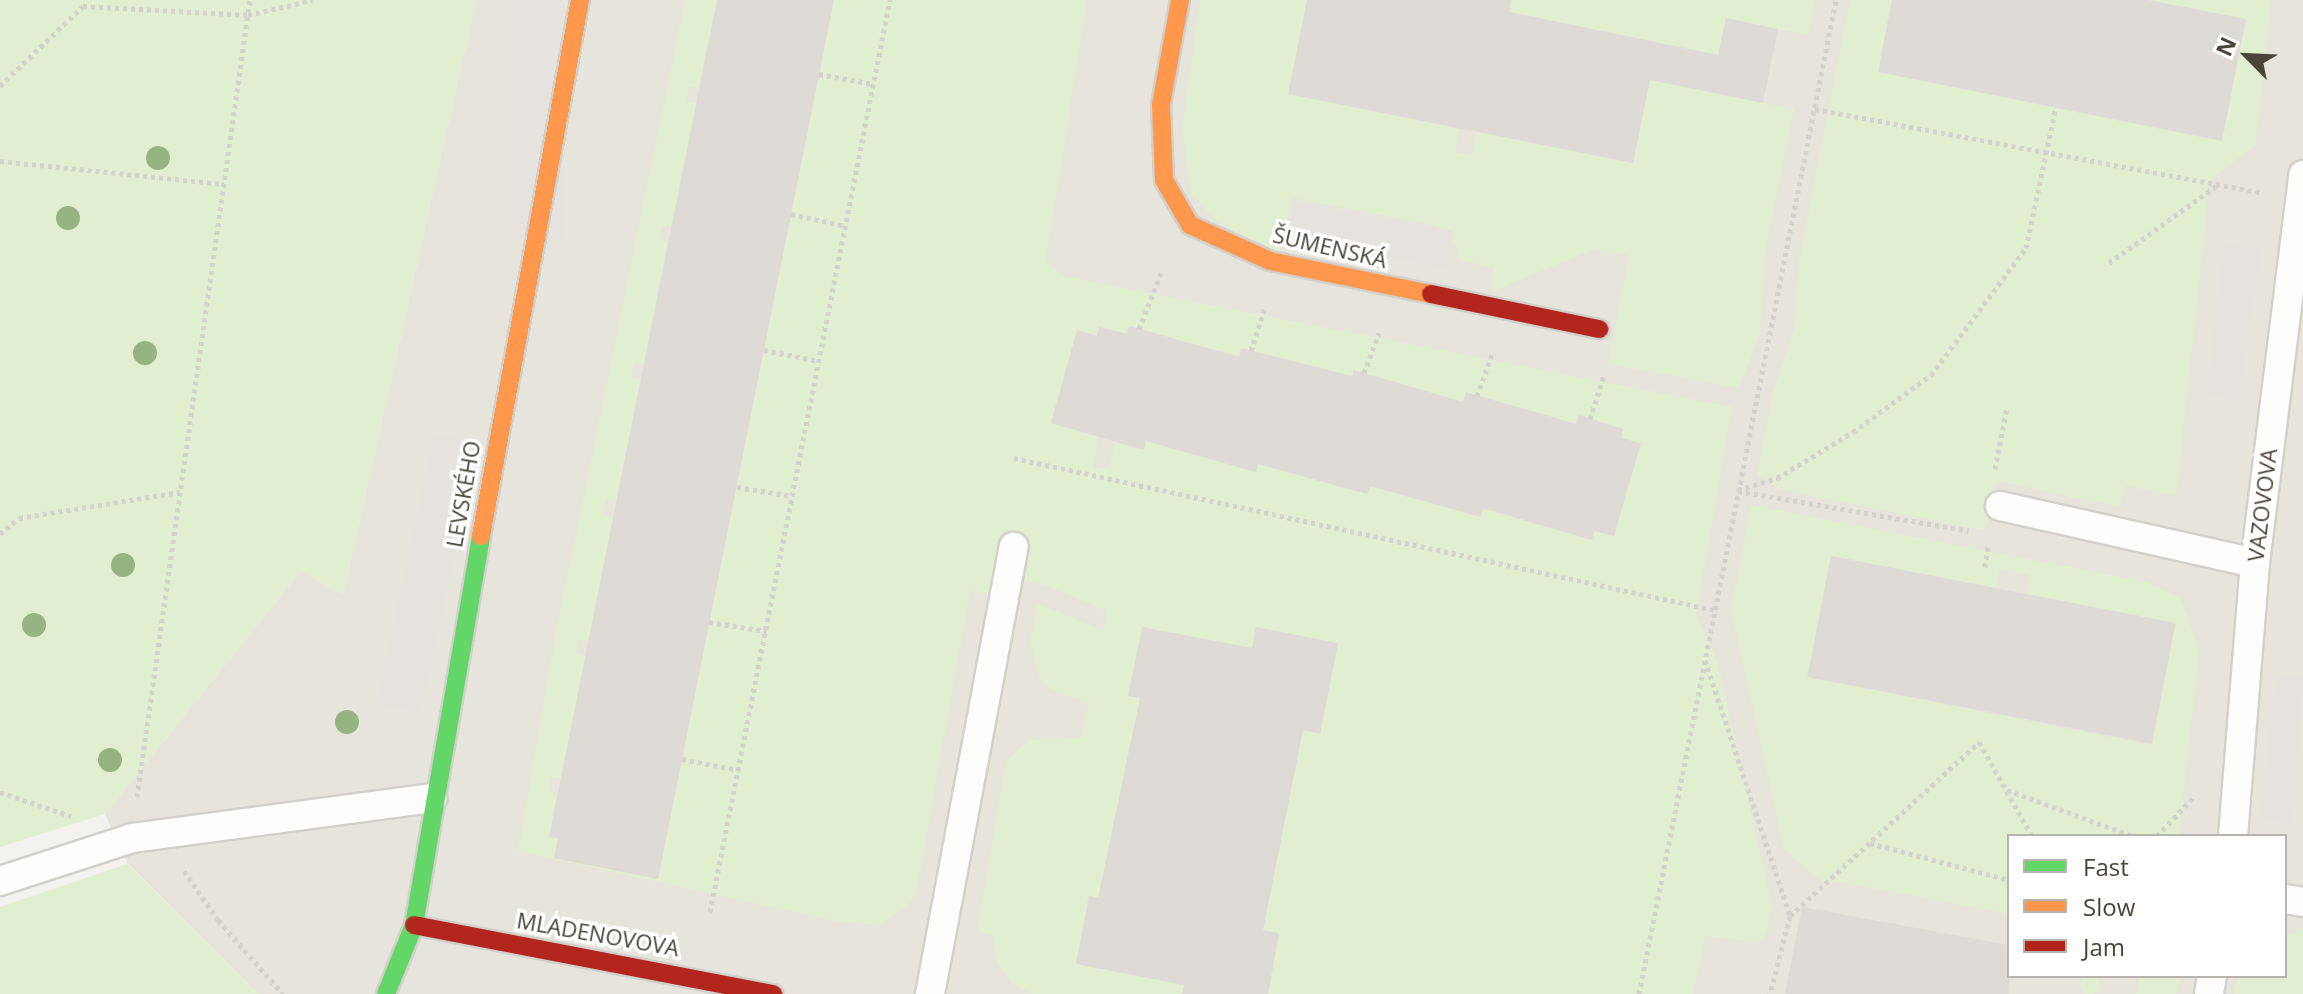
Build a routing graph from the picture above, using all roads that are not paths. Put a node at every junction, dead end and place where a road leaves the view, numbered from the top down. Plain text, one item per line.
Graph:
1 (580, 0) edge
2 (1180, 0) edge
3 (2301, 188) edge
4 (1599, 329) dead end
5 (2000, 506) road end
6 (1014, 547) dead end
7 (2255, 563) junction
8 (432, 798) junction
9 (2233, 834) edge
10 (0, 881) edge
11 (414, 925) junction
12 (386, 994) edge
13 (773, 994) edge
14 (930, 994) edge

1 - 8 street, LEVSKÉHO
2 - 4 street, ŠUMENSKÁ
3 - 7 lane, VAZOVOVA
5 - 7 lane
6 - 14 lane
7 - 9 lane, VAZOVOVA
8 - 10 lane
8 - 11 street, LEVSKÉHO
11 - 12 street, LEVSKÉHO
11 - 13 street, MLADENOVOVA

